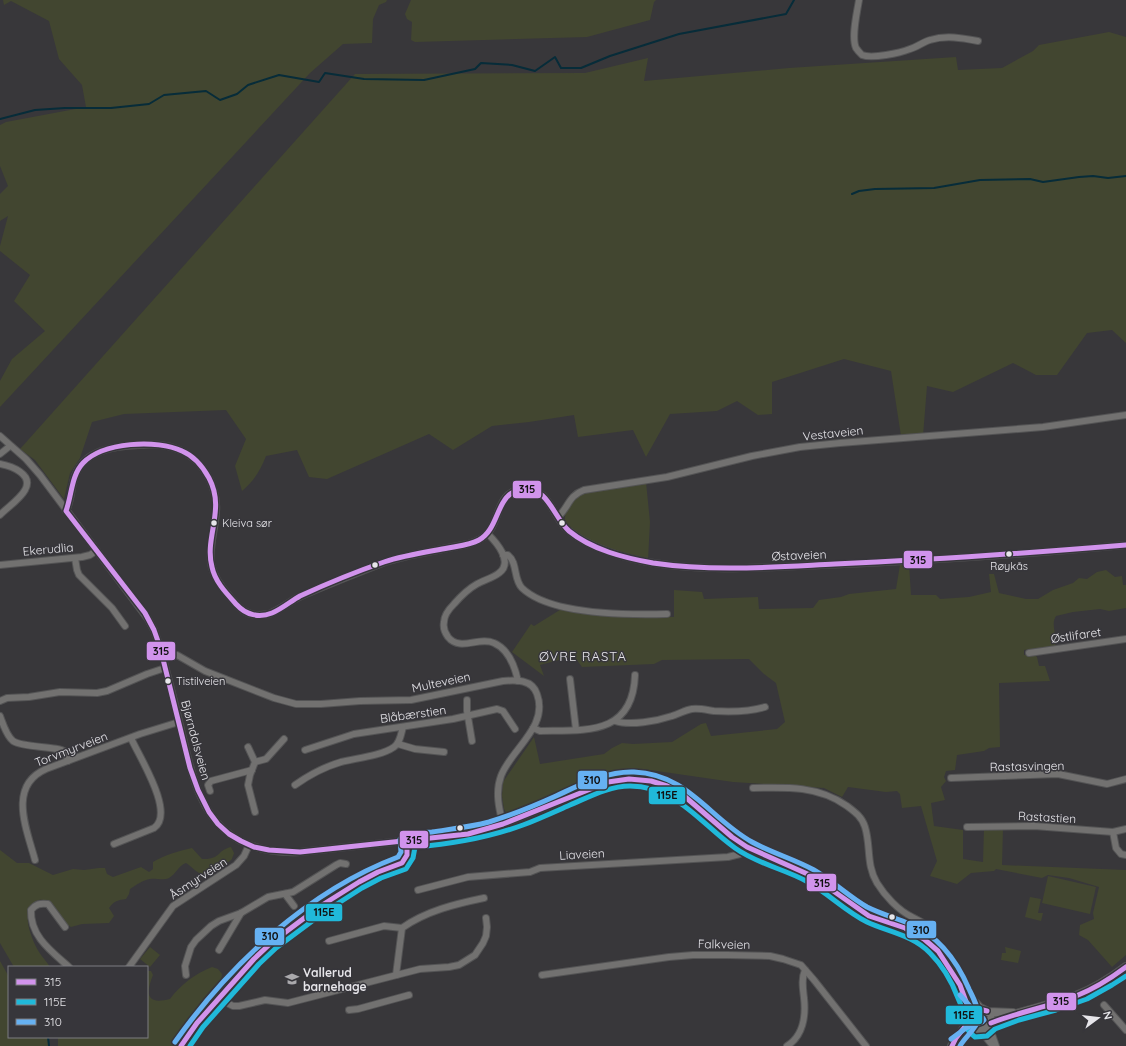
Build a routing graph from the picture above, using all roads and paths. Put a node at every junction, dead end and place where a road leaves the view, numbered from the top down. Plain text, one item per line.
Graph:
1 (859, 0) edge
2 (978, 41) dead end
3 (1126, 415) edge
4 (0, 436) edge
5 (10, 446) junction
6 (0, 454) edge
7 (0, 459) edge
8 (0, 465) edge
9 (66, 511) junction
10 (0, 515) edge
11 (558, 517) junction
12 (488, 534) junction
13 (1126, 545) edge
14 (96, 551) junction
15 (503, 555) junction
16 (75, 558) junction
17 (0, 565) edge
18 (667, 614) dead end
19 (125, 626) dead end
20 (1126, 639) edge
21 (1029, 653) dead end
22 (163, 657) junction
23 (166, 668) junction
24 (635, 675) dead end
25 (570, 679) dead end
26 (518, 681) junction
27 (467, 700) dead end
28 (0, 701) edge
29 (766, 707) dead end
30 (467, 715) junction
31 (0, 716) edge
32 (615, 721) junction
33 (179, 722) junction
34 (403, 727) junction
35 (533, 728) junction
36 (515, 729) dead end
37 (576, 730) junction
38 (131, 738) junction
39 (284, 739) dead end
40 (472, 741) dead end
41 (398, 744) junction
42 (248, 747) dead end
43 (305, 750) dead end
44 (444, 752) dead end
45 (68, 761) junction
46 (255, 762) junction
47 (252, 770) junction
48 (952, 778) dead end
49 (1126, 779) edge
50 (295, 785) dead end
51 (753, 788) dead end
52 (210, 791) dead end
53 (255, 812) dead end
54 (503, 824) junction
55 (967, 827) dead end
56 (1126, 829) edge
57 (1113, 832) junction
58 (407, 841) junction
59 (114, 844) dead end
60 (249, 845) junction
61 (747, 847) junction
62 (1126, 855) edge
63 (35, 860) dead end
64 (346, 864) dead end
65 (418, 890) dead end
66 (285, 894) junction
67 (484, 898) dead end
68 (294, 906) dead end
69 (241, 913) junction
70 (486, 918) dead end
71 (65, 927) dead end
72 (402, 928) junction
73 (924, 939) junction
74 (329, 941) dead end
75 (219, 950) dead end
76 (68, 966) edge
77 (130, 966) edge
78 (1126, 967) edge
79 (805, 970) junction
80 (186, 975) dead end
81 (396, 975) junction
82 (542, 975) dead end
83 (960, 985) junction
84 (409, 995) dead end
85 (220, 997) junction
86 (1104, 1005) dead end
87 (349, 1010) dead end
88 (985, 1011) junction
89 (1017, 1013) junction
90 (971, 1017) junction
91 (990, 1024) junction
92 (979, 1030) junction
93 (1126, 1030) edge
94 (181, 1046) edge
95 (788, 1046) edge
96 (866, 1046) edge
97 (953, 1046) edge
98 (993, 1046) edge
99 (996, 1046) edge

1 - 2 street
3 - 11 street, Vestaveien
4 - 5 street, Bjørndalsveien
5 - 6 street
5 - 9 street, Bjørndalsveien
7 - 8 street
8 - 10 street
9 - 12 street
9 - 14 street, Bjørndalsveien
11 - 12 street, Østaveien
11 - 13 street, Østaveien
12 - 15 street
14 - 16 street, Ekerudlia
14 - 22 street, Bjørndalsveien
15 - 18 street
15 - 26 street
16 - 17 street, Ekerudlia
16 - 19 street
20 - 21 street, Østlifaret
22 - 23 street, Bjørndalsveien
22 - 26 street, Multeveien
23 - 28 street
23 - 33 street, Bjørndalsveien
24 - 32 street
25 - 37 street
26 - 35 street
27 - 30 street
29 - 32 street
30 - 34 street, Blåbærstien
30 - 36 street, Blåbærstien
30 - 40 street
31 - 45 street
32 - 37 street
33 - 38 street, Torvmyrveien
33 - 60 street, Bjørndalsveien
34 - 41 street
34 - 43 street, Blåbærstien
35 - 37 street
35 - 54 street
38 - 45 street, Torvmyrveien
38 - 59 street
39 - 46 street
41 - 44 street
41 - 50 street
42 - 46 street
45 - 63 street, Torvmyrveien
46 - 47 street
47 - 52 street
47 - 53 street
48 - 49 street, Rastasvingen
51 - 73 street
54 - 58 street, Bjørndalsveien
54 - 61 street, Bjørndalsveien
55 - 57 street, Rastastien
56 - 57 street, Rastastien
57 - 62 street
58 - 60 street, Bjørndalsveien
58 - 85 street
60 - 77 street, Åsmyrveien
61 - 65 street, Liaveien
61 - 73 street, Bjørndalsveien
64 - 66 street
66 - 68 street
66 - 69 street
67 - 72 street
69 - 75 street
69 - 80 street
70 - 81 street
71 - 76 street
72 - 74 street
72 - 81 street
73 - 83 street, Bjørndalsveien
78 - 89 main road
79 - 82 street, Falkveien
79 - 95 street
79 - 96 street, Falkveien
81 - 85 street
83 - 88 street, Bjørndalsveien
83 - 90 street, Bjørndalsveien
84 - 87 street
85 - 94 street
86 - 93 street
88 - 89 main road
88 - 90 main road
88 - 91 main road
89 - 91 main road
90 - 92 main road
90 - 97 main road
91 - 92 main road
91 - 99 street
92 - 97 main road
92 - 98 street

